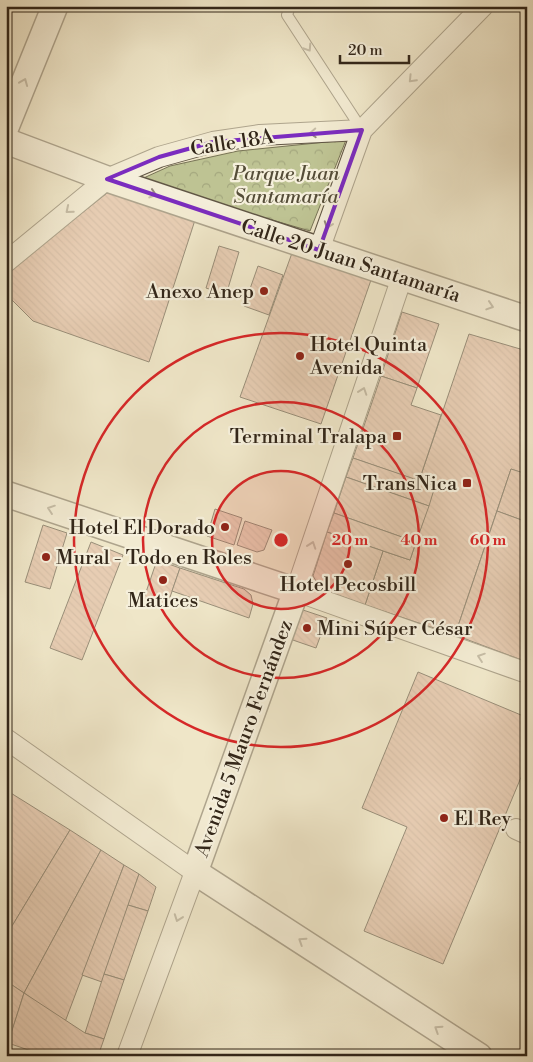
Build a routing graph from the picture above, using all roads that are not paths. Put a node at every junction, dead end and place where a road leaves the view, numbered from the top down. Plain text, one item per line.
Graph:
1 (55, 6) edge
2 (290, 6) edge
3 (483, 6) edge
4 (6, 127) edge
5 (362, 130) junction
6 (6, 141) edge
7 (107, 179) junction
8 (319, 250) junction
9 (6, 262) edge
10 (402, 277) junction
11 (527, 319) edge
12 (6, 494) edge
13 (296, 591) junction
14 (527, 673) edge
15 (6, 739) edge
16 (194, 872) junction
17 (127, 1056) edge
18 (479, 1056) edge

4 -> 1 street
2 -> 5 lane
3 -> 5 street
5 -> 7 street, Calle 18A
5 -> 8 street
6 - 7 street, Calle 20 Juan Santamaría
7 -> 8 street, Calle 20 Juan Santamaría
7 -> 9 street, Calle 18A
8 - 10 street, Calle 20 Juan Santamaría
10 -> 11 street, Calle 20 Juan Santamaría
13 -> 10 street, Avenida 5 Mauro Fernández
13 -> 12 street
14 -> 13 street
13 - 16 street, Avenida 5 Mauro Fernández
15 - 16 street
16 -> 17 street, Avenida 5 Mauro Fernández
18 -> 16 street

